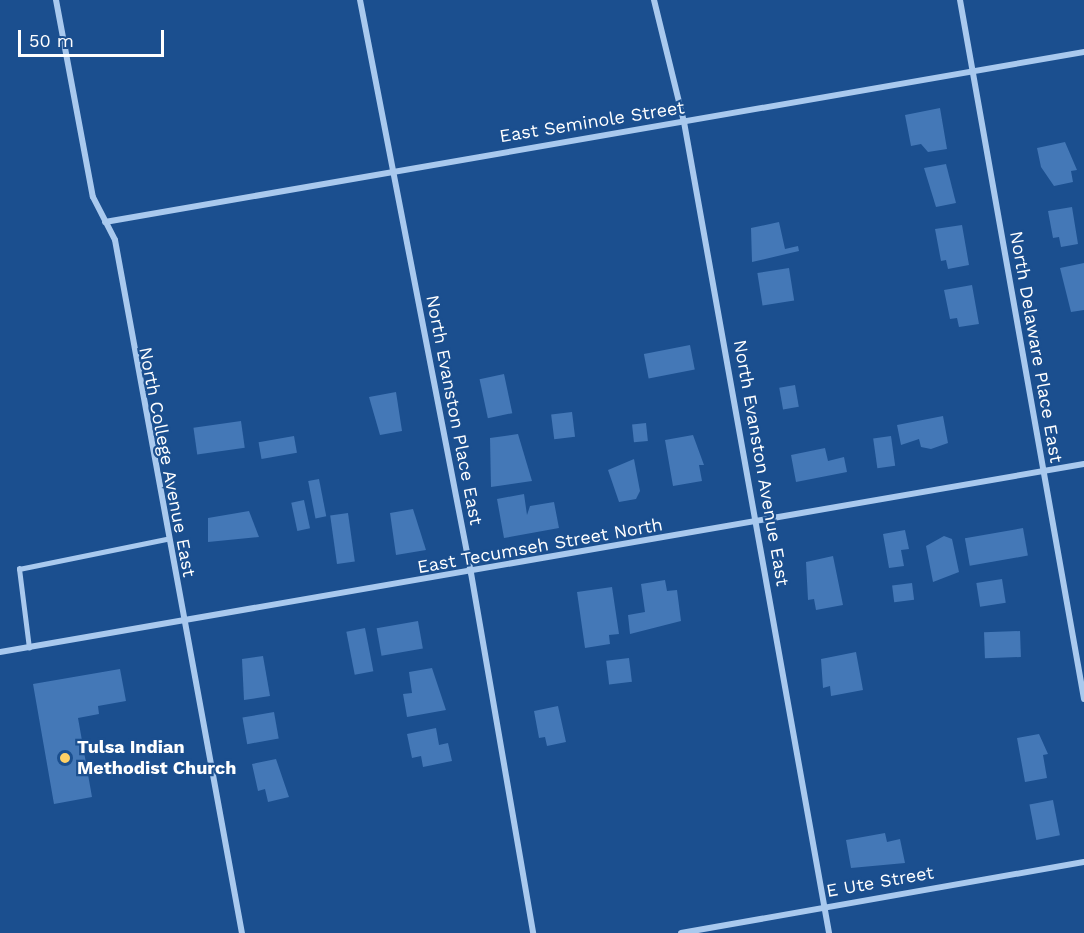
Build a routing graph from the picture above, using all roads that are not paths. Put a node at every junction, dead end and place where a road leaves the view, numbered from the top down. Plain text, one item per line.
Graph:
1 (56, 0) edge
2 (360, 0) edge
3 (654, 0) edge
4 (960, 0) edge
5 (1084, 52) edge
6 (973, 73) junction
7 (684, 122) junction
8 (392, 170) junction
9 (105, 222) junction
10 (1084, 464) edge
11 (1042, 471) junction
12 (757, 524) junction
13 (167, 539) junction
14 (471, 573) junction
15 (183, 624) junction
16 (29, 648) junction
17 (0, 652) edge
18 (1084, 699) edge
19 (1084, 862) edge
20 (825, 907) junction
21 (243, 933) edge
22 (533, 933) edge
23 (681, 933) edge
24 (830, 933) edge

1 - 9 street, North College Avenue East
2 - 8 street, North Evanston Place East
3 - 7 street, North Evanston Avenue East
4 - 6 street, North Delaware Place East
5 - 6 street, East Seminole Street
6 - 7 street, East Seminole Street
6 - 11 street, North Delaware Place East
7 - 8 street, East Seminole Street
7 - 12 street, North Evanston Avenue East
8 - 9 street, East Seminole Street
8 - 14 street, North Evanston Place East
9 - 13 street, North College Avenue East
10 - 11 street, East Tecumseh Street North
11 - 12 street, East Tecumseh Street North
11 - 18 street, North Delaware Place East
12 - 14 street, East Tecumseh Street North
12 - 20 street, North Evanston Avenue East
13 - 15 street, North College Avenue East
13 - 16 lane
14 - 15 street, East Tecumseh Street North
14 - 22 street, North Evanston Place East
15 - 16 street, East Tecumseh Street North
15 - 21 street, North College Avenue East
16 - 17 street, East Tecumseh Street North
19 - 20 street, E Ute Street
20 - 23 street, E Ute Street
20 - 24 street, North Evanston Avenue East

